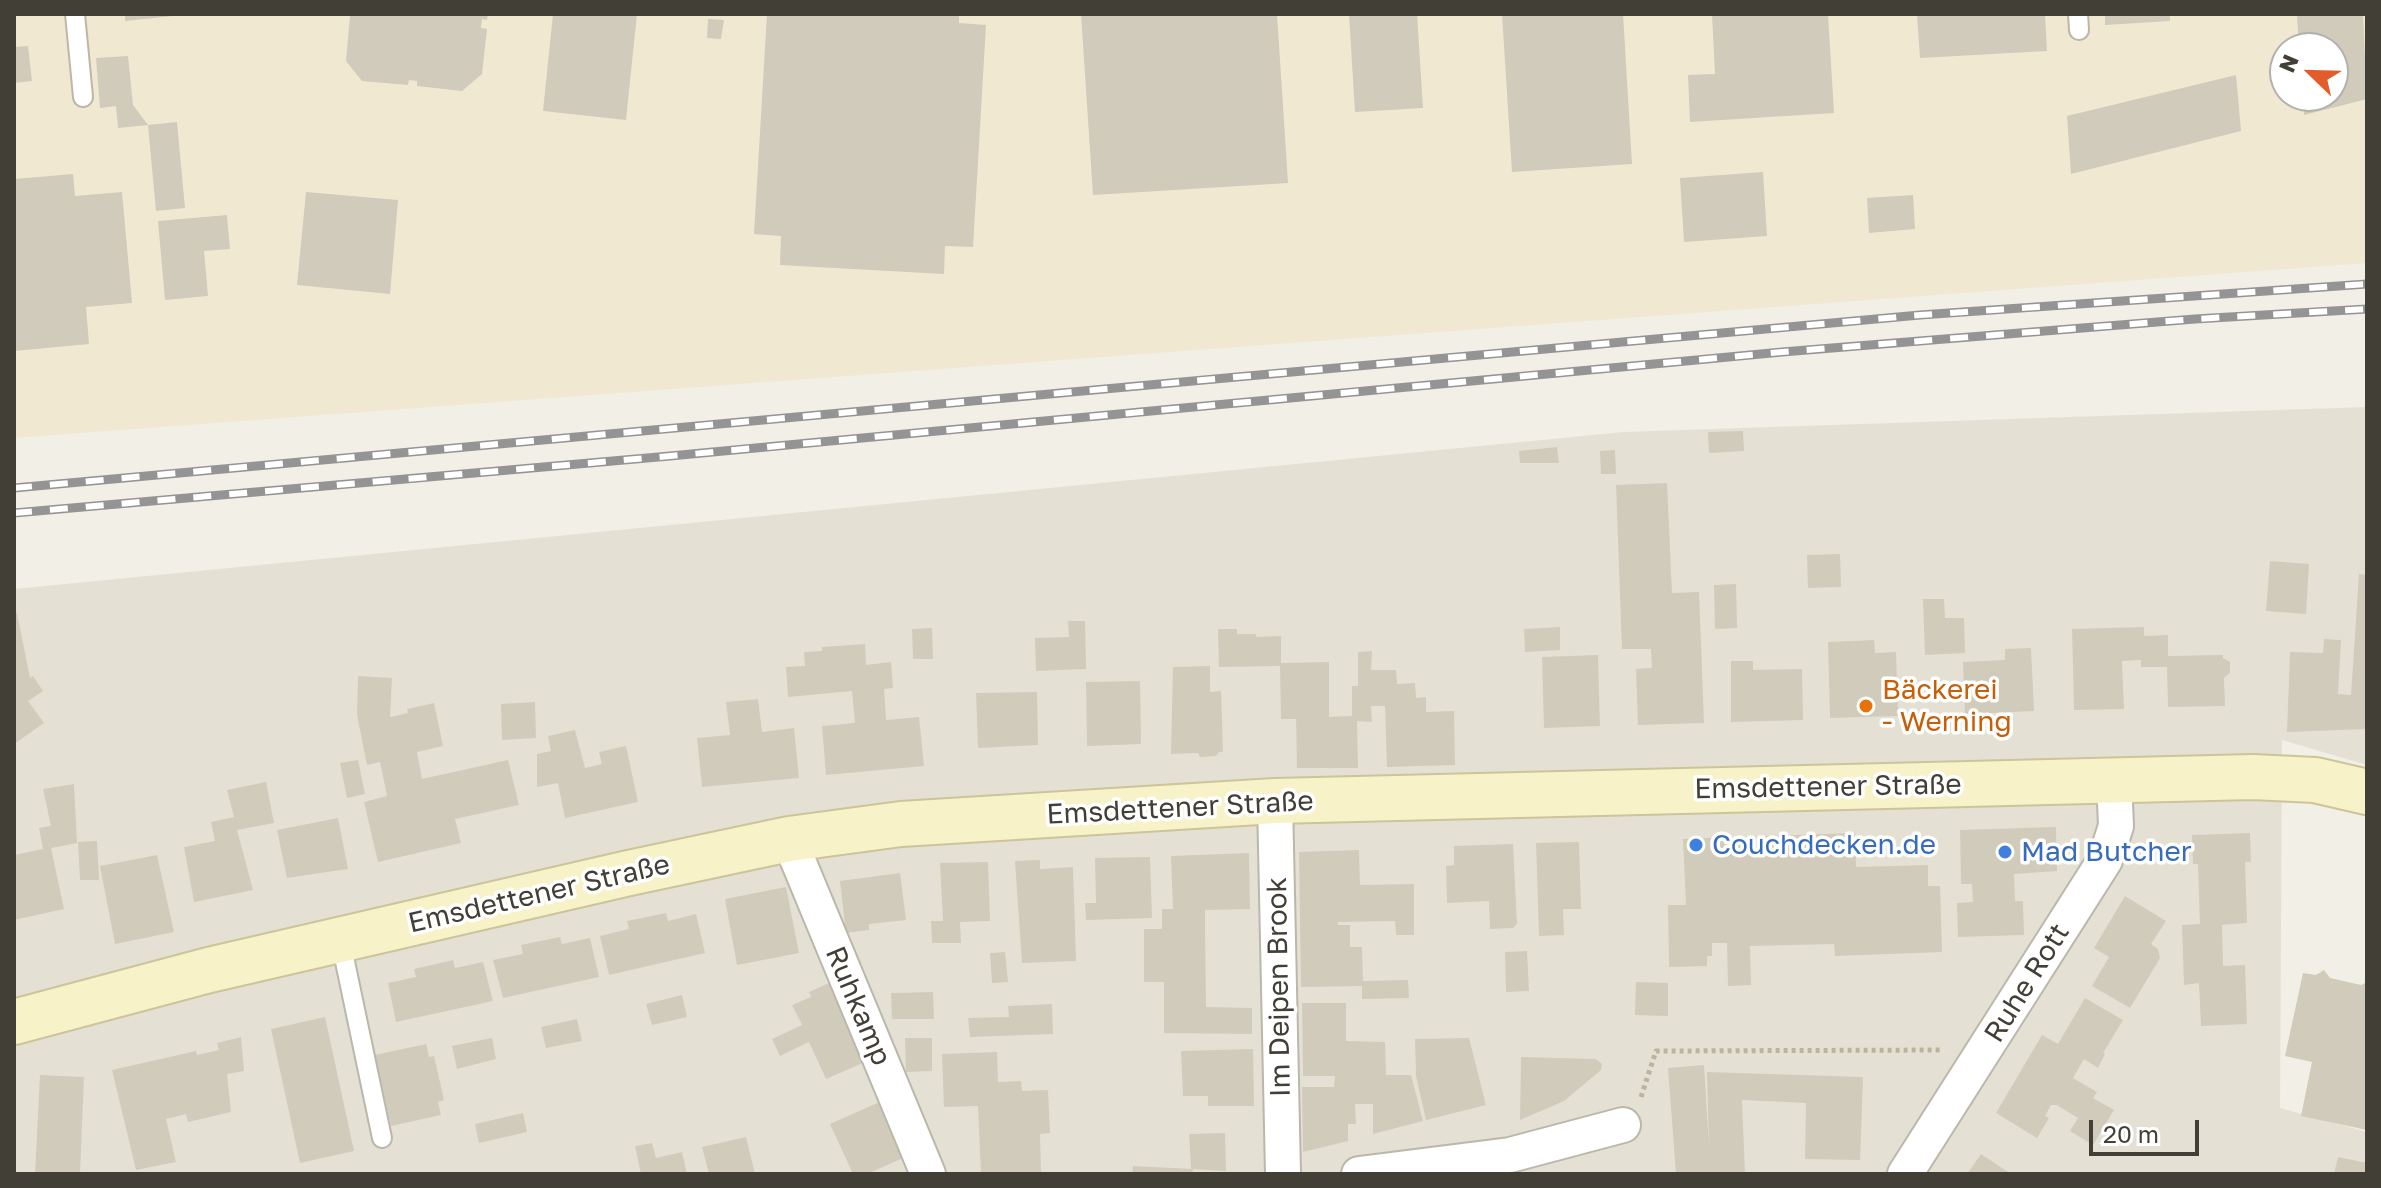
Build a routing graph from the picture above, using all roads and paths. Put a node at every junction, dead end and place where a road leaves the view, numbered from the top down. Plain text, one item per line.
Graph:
1 (75, 14) edge
2 (83, 97) dead end
3 (2114, 780) junction
4 (2367, 792) edge
5 (1275, 801) junction
6 (789, 839) junction
7 (340, 938) junction
8 (14, 1022) edge
9 (1978, 1061) junction
10 (1623, 1125) joint
11 (382, 1138) dead end
12 (928, 1174) edge
13 (1283, 1174) edge
14 (1359, 1174) edge
15 (1905, 1174) edge

1 - 2 lane
3 - 4 street, Emsdettener Straße
3 - 5 street, Emsdettener Straße
3 - 9 street, Ruhe Rott
5 - 6 street, Emsdettener Straße
5 - 13 street, Im Deipen Brook
6 - 7 street, Emsdettener Straße
6 - 12 street, Ruhkamp
7 - 8 street, Emsdettener Straße
7 - 11 lane
9 - 10 path
9 - 15 street, Ruhe Rott
10 - 14 street

